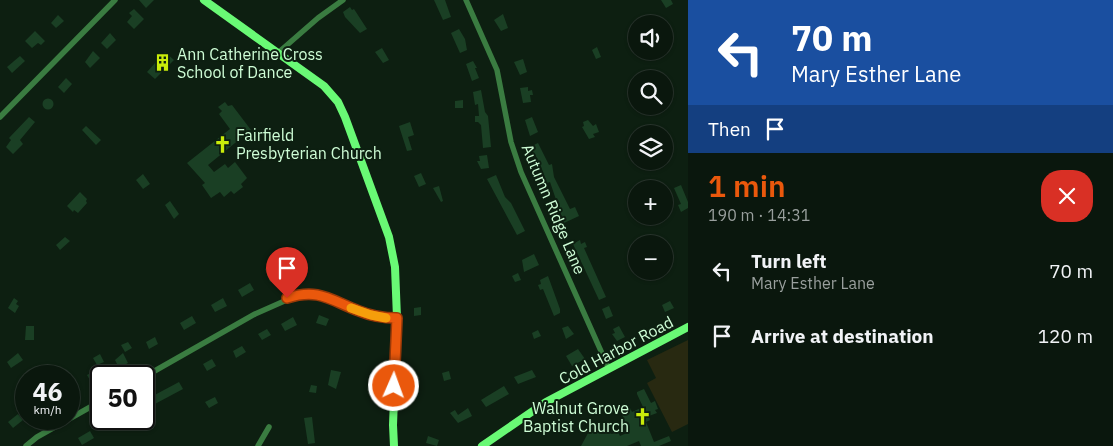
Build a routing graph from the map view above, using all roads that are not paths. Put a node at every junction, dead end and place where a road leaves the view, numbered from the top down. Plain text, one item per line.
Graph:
1 (115, 0) edge
2 (204, 0) edge
3 (343, 0) edge
4 (466, 0) edge
5 (278, 52) junction
6 (0, 117) edge
7 (397, 318) junction
8 (688, 327) edge
9 (609, 369) junction
10 (155, 371) edge
11 (90, 407) edge
12 (269, 427) dead end
13 (26, 446) edge
14 (258, 446) edge
15 (394, 446) edge
16 (482, 446) edge

1 - 6 street
2 - 5 main road
3 - 5 street
4 - 9 street, Autumn Ridge Lane
5 - 7 main road
7 - 10 street
7 - 15 main road
8 - 9 main road, Cold Harbor Road
9 - 16 main road, Cold Harbor Road
11 - 13 street
12 - 14 street

